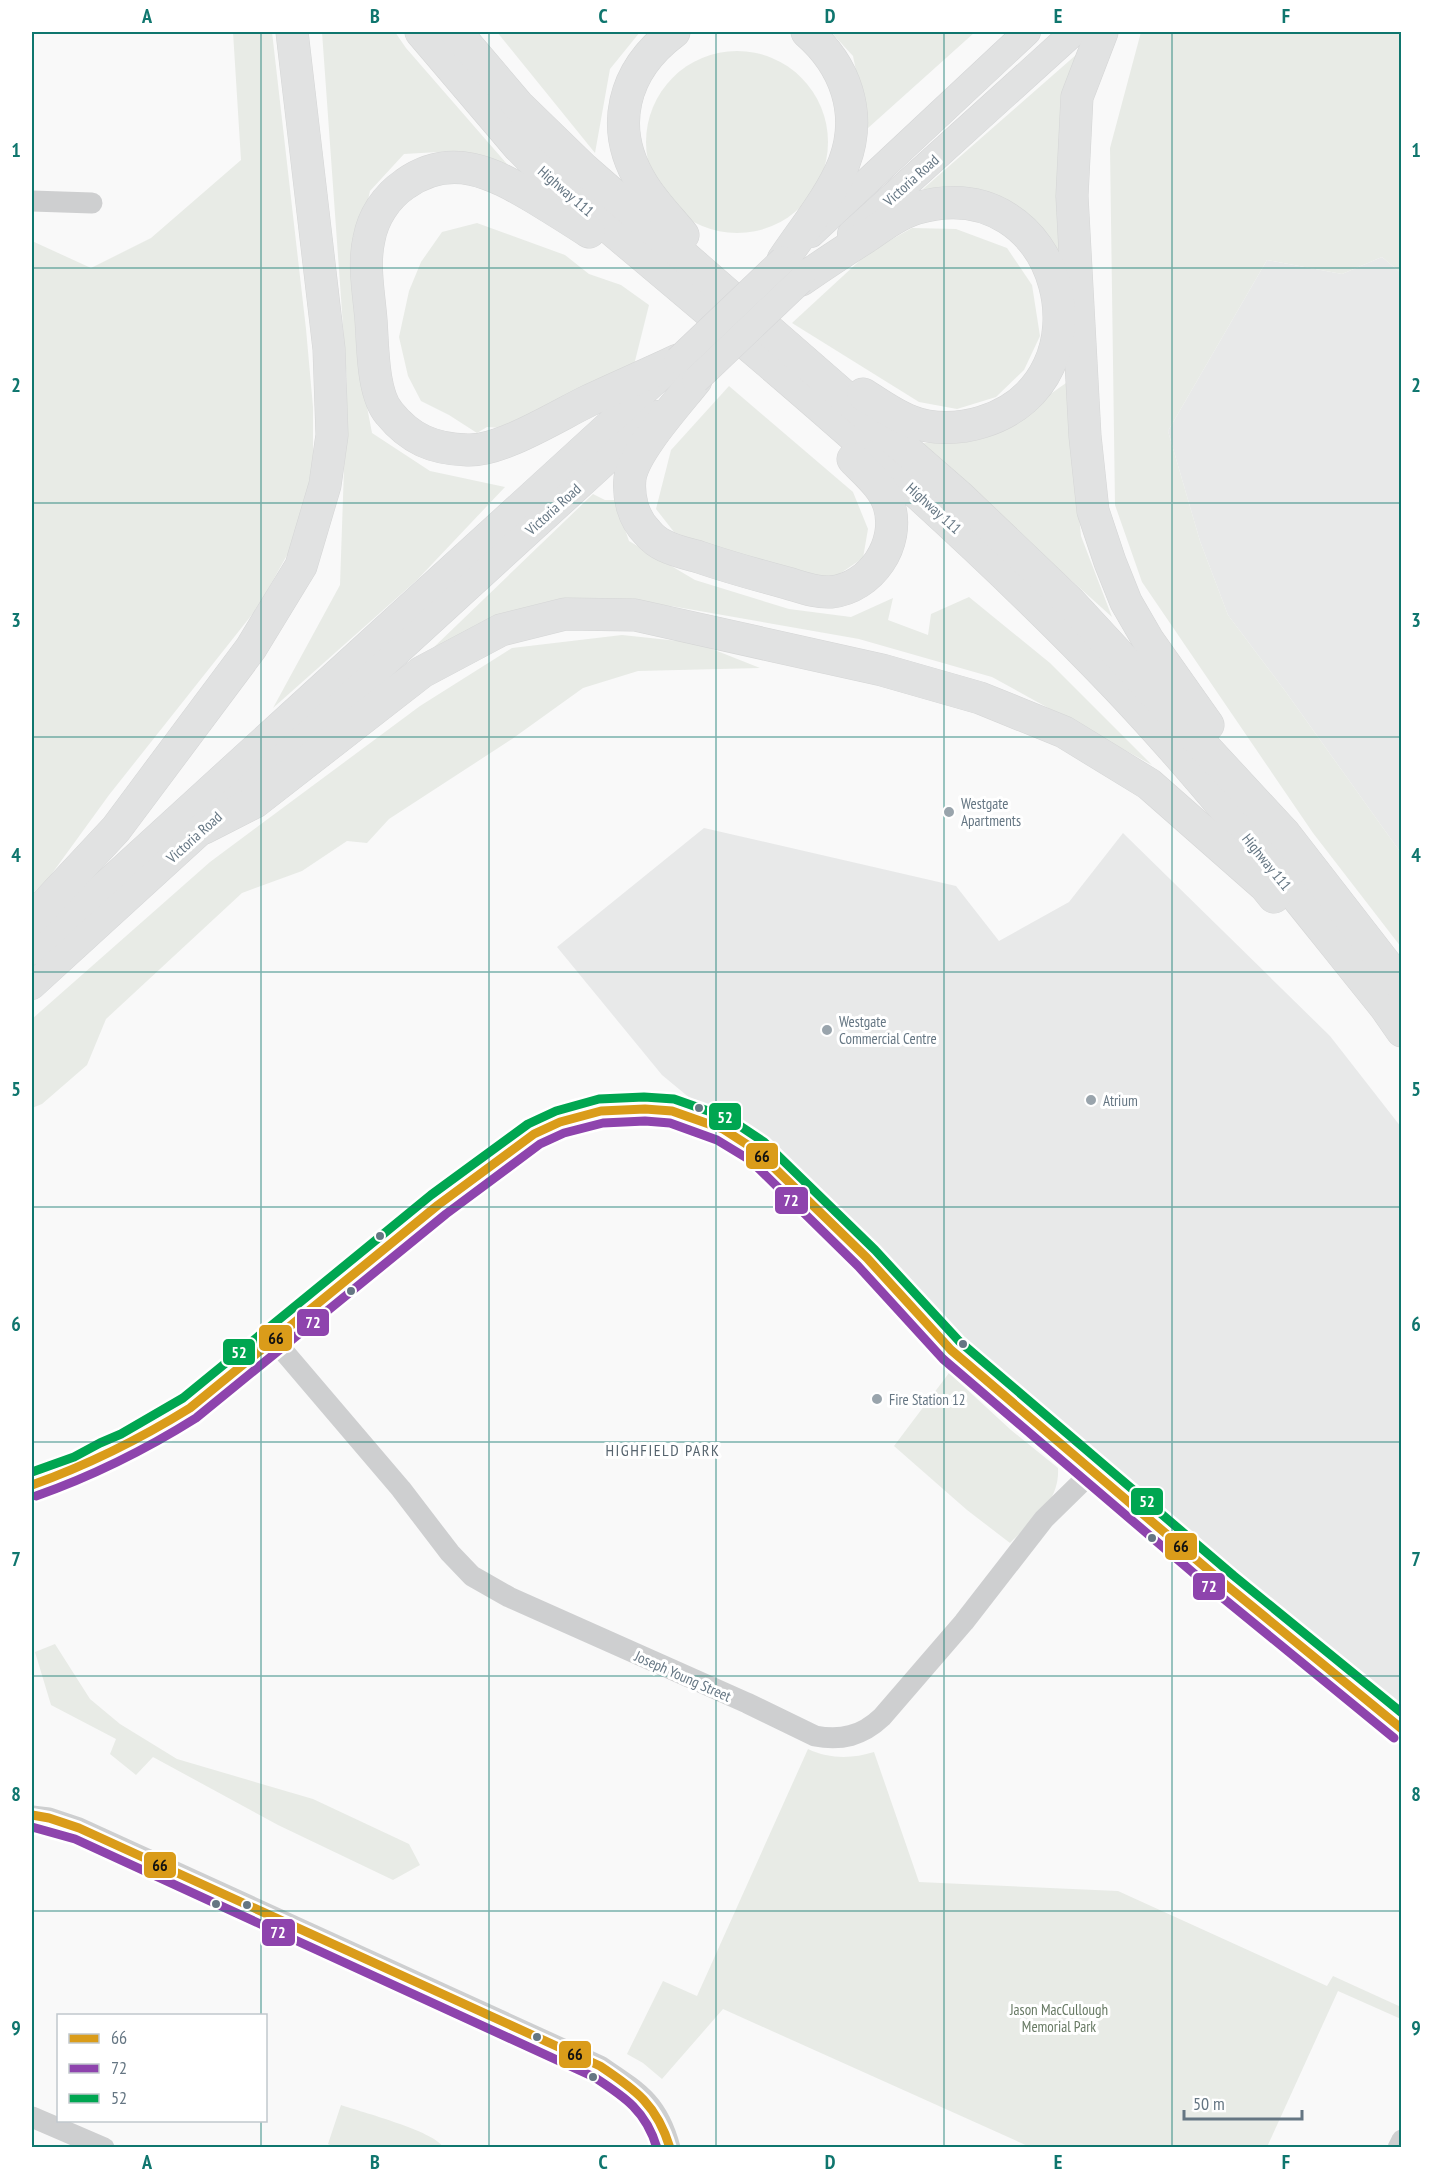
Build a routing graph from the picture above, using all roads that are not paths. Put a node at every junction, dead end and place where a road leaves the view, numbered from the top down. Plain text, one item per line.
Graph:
1 (292, 32) edge
2 (421, 32) edge
3 (456, 32) edge
4 (674, 32) edge
5 (807, 32) edge
6 (1027, 32) edge
7 (1074, 32) edge
8 (1102, 32) edge
9 (32, 201) edge
10 (92, 203) dead end
11 (792, 270) junction
12 (693, 299) junction
13 (747, 312) junction
14 (788, 347) junction
15 (687, 370) junction
16 (792, 384) junction
17 (204, 828) junction
18 (1285, 834) junction
19 (32, 919) edge
20 (32, 951) edge
21 (32, 986) edge
22 (1396, 1008) edge
23 (274, 1341) junction
24 (1092, 1472) junction
25 (32, 1485) edge
26 (1401, 1729) edge
27 (32, 1816) edge
28 (32, 2117) edge
29 (1401, 2140) edge
30 (104, 2148) edge
31 (670, 2148) edge
32 (1398, 2148) edge

1 - 19 highway
2 - 12 highway, Highway 111
3 - 13 highway, Highway 111
4 - 13 highway
5 - 11 highway
6 - 11 main road, Victoria Road
7 - 11 main road, Victoria Road
8 - 18 highway
9 - 10 street
11 - 14 highway
11 - 15 main road, Victoria Road, bridge
12 - 15 highway
12 - 16 highway, Highway 111
13 - 14 highway, Highway 111
14 - 18 highway, Highway 111
15 - 16 highway
15 - 17 main road, Victoria Road
15 - 20 main road, Victoria Road
16 - 22 highway, Highway 111
17 - 21 main road, Victoria Road
17 - 22 highway
18 - 22 highway, Highway 111
23 - 24 street
23 - 24 street, Joseph Young Street
23 - 25 street
24 - 26 street
27 - 31 street
28 - 30 street
29 - 32 street

